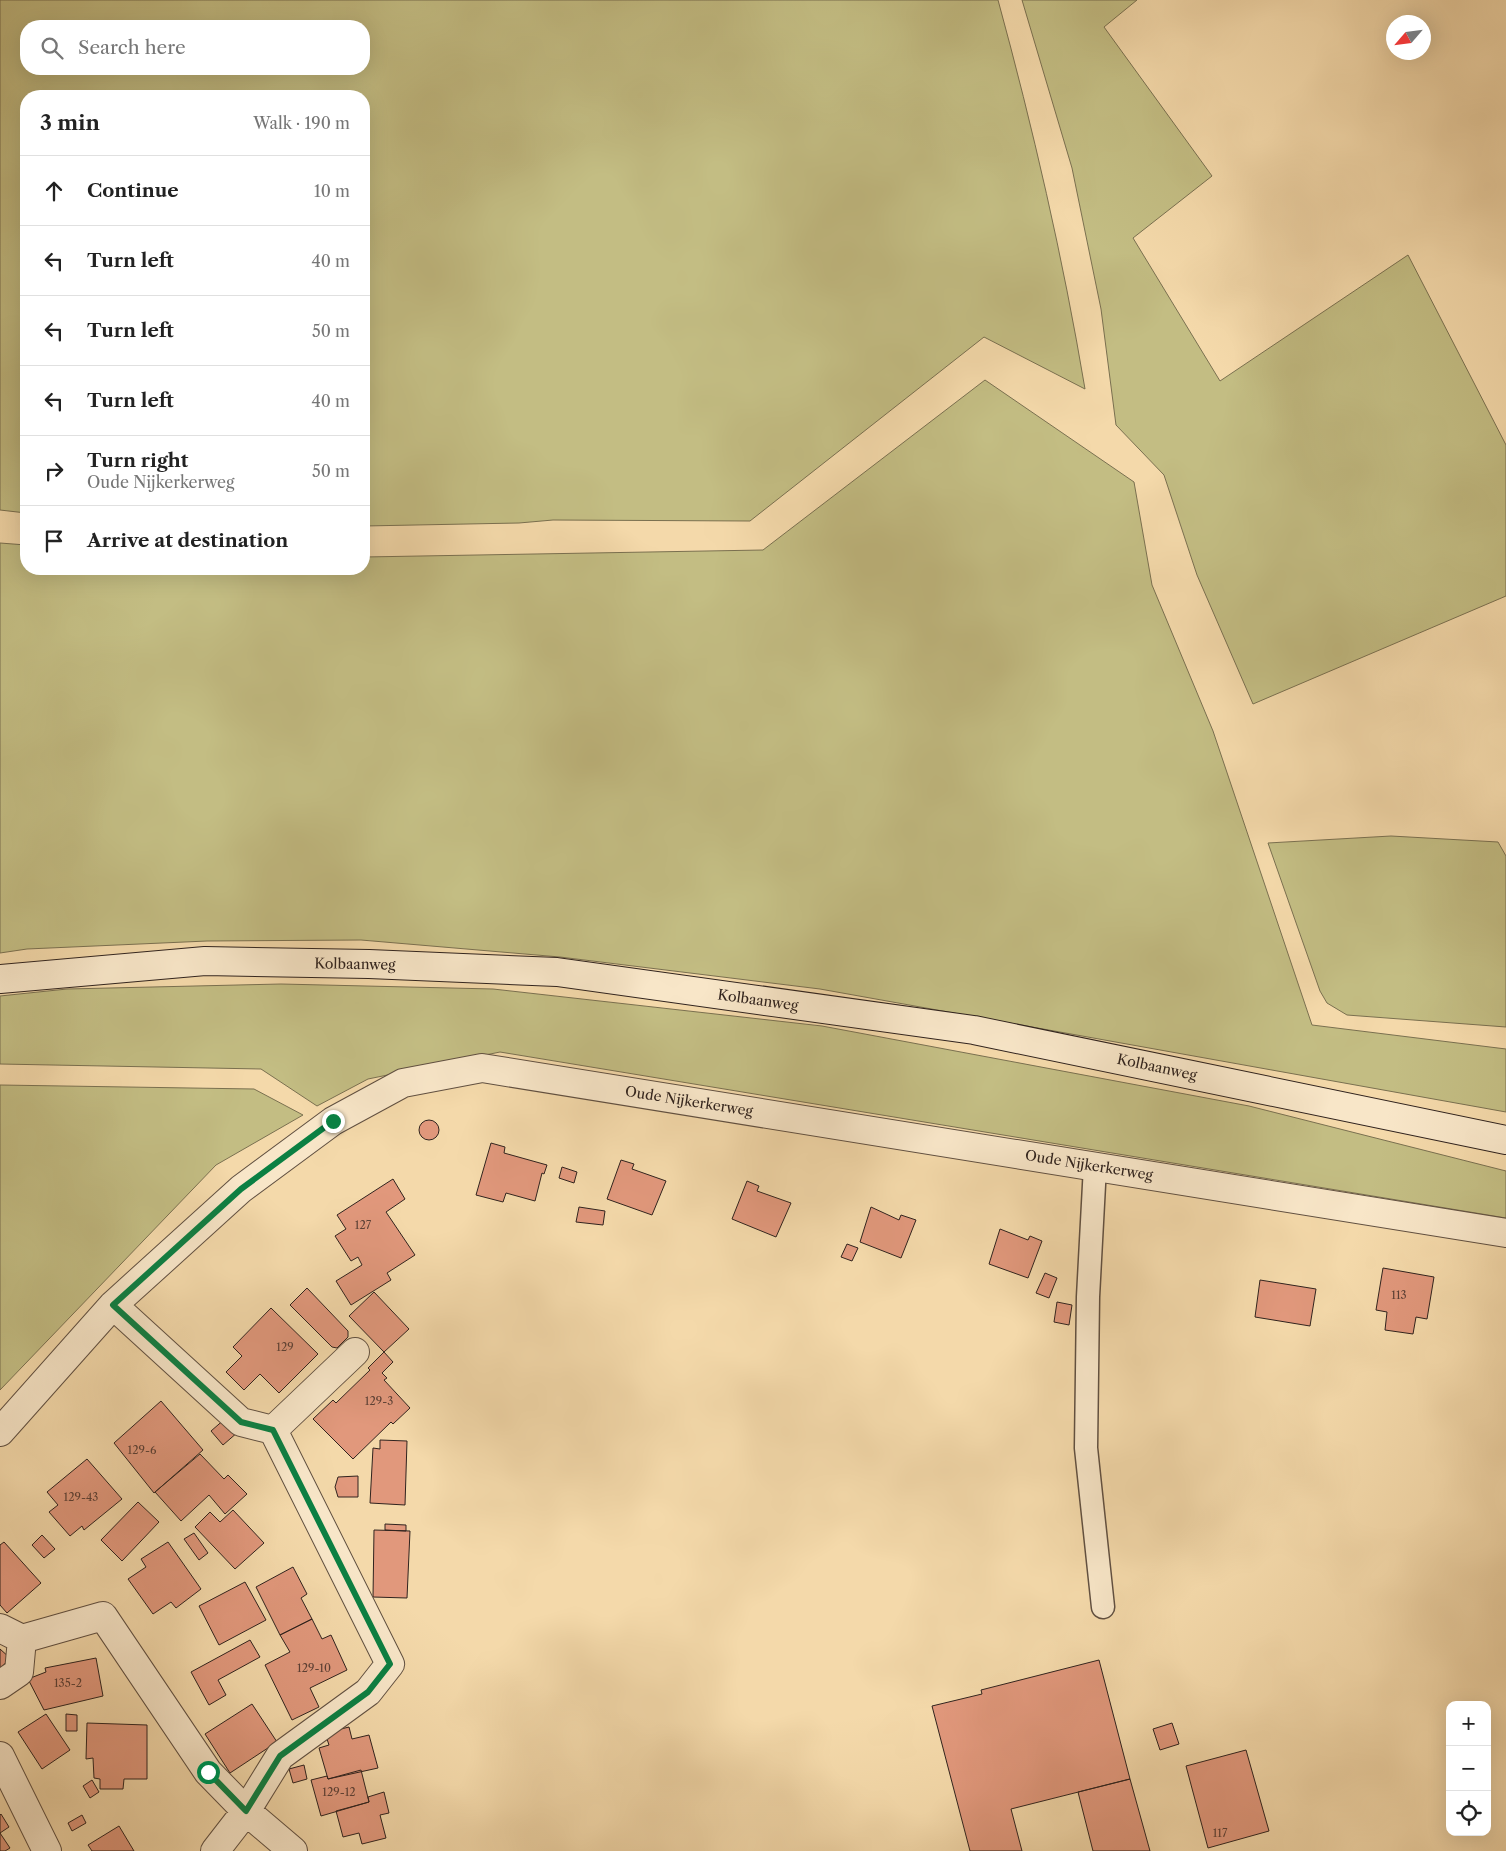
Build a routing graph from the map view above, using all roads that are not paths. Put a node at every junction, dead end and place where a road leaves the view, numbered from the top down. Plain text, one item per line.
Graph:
1 (0, 979) edge
2 (1506, 1140) edge
3 (1095, 1166) junction
4 (1506, 1233) edge
5 (113, 1305) junction
6 (355, 1352) dead end
7 (273, 1430) junction
8 (0, 1432) edge
9 (1103, 1607) dead end
10 (11, 1633) edge
11 (0, 1685) edge
12 (0, 1756) edge
13 (246, 1811) junction
14 (47, 1851) edge
15 (215, 1851) edge
16 (293, 1851) edge

1 - 2 street, Kolbaanweg
3 - 4 street, Oude Nijkerkerweg
3 - 5 street, Oude Nijkerkerweg
3 - 9 lane
5 - 7 street
5 - 8 street, Oude Nijkerkerweg
6 - 7 street
7 - 13 street
10 - 11 street
10 - 13 street
12 - 14 street
13 - 15 street
13 - 16 street

